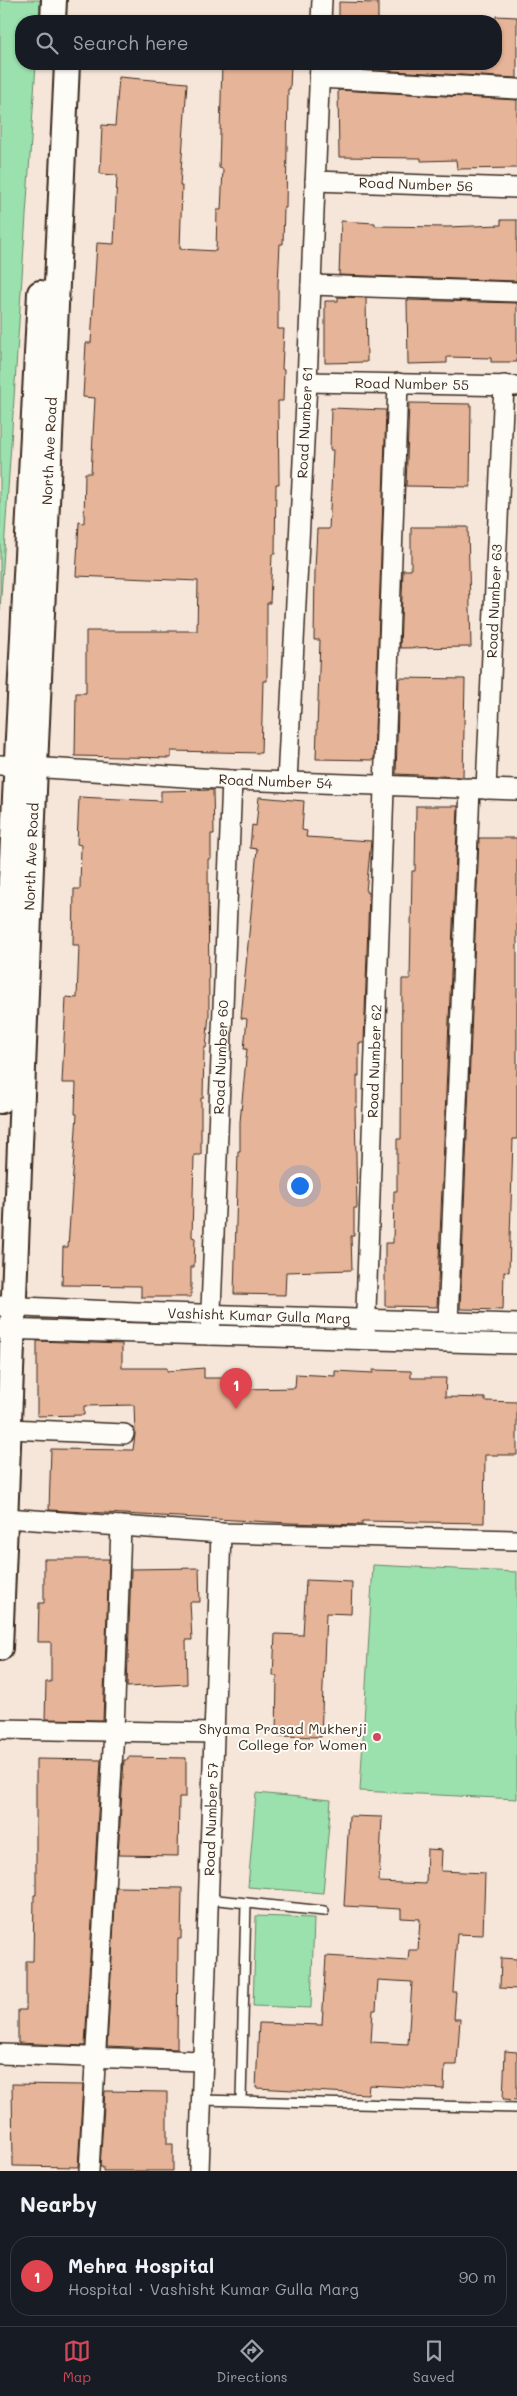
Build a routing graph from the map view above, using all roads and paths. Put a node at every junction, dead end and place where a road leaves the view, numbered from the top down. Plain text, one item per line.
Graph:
1 (54, 0) edge
2 (70, 0) edge
3 (322, 0) edge
4 (53, 15) edge
5 (69, 15) edge
6 (321, 15) edge
7 (51, 70) edge
8 (67, 70) edge
9 (319, 71) edge
10 (517, 89) edge
11 (315, 181) junction
12 (517, 188) edge
13 (311, 285) junction
14 (517, 292) edge
15 (307, 382) junction
16 (398, 383) junction
17 (511, 386) edge
18 (18, 766) edge
19 (232, 780) junction
20 (288, 782) junction
21 (384, 784) junction
22 (478, 788) junction
23 (517, 790) edge
24 (6, 1085) edge
25 (210, 1314) junction
26 (7, 1318) edge
27 (365, 1318) junction
28 (448, 1322) junction
29 (517, 1324) edge
30 (210, 1335) junction
31 (365, 1339) junction
32 (517, 1344) edge
33 (9, 1429) junction
34 (124, 1434) dead end
35 (4, 1525) edge
36 (121, 1526) junction
37 (221, 1533) junction
38 (517, 1540) edge
39 (0, 1648) edge
40 (0, 1729) edge
41 (114, 1731) junction
42 (213, 1734) junction
43 (208, 1899) junction
44 (246, 1902) junction
45 (324, 1911) dead end
46 (0, 2054) edge
47 (95, 2057) junction
48 (202, 2061) junction
49 (201, 2100) junction
50 (241, 2100) junction
51 (517, 2108) edge
52 (89, 2171) edge
53 (199, 2171) edge

1 - 4 street
2 - 5 street
3 - 6 street
7 - 18 street
8 - 18 street, North Ave Road
9 - 10 street
9 - 11 street, Road Number 61
11 - 12 street, Road Number 56
11 - 13 street, Road Number 61
13 - 14 street
13 - 15 street, Road Number 61
15 - 16 street, Road Number 55
15 - 20 street, Road Number 61
16 - 17 street, Road Number 55
16 - 21 street, Road Number 62
17 - 22 street, Road Number 63
18 - 19 street, Road Number 54
18 - 24 street, North Ave Road
19 - 20 street, Road Number 54
19 - 25 street, Road Number 60
20 - 21 street, Road Number 54
21 - 22 street, Road Number 54
21 - 27 street, Road Number 62
22 - 23 street, Road Number 54
22 - 28 street, Road Number 63
24 - 26 street, North Ave Road
25 - 26 street, Vashisht Kumar Gulla Marg
25 - 27 street, Vashisht Kumar Gulla Marg
25 - 30 street, Road Number 60
26 - 30 street, Vashisht Kumar Gulla Marg
26 - 33 street, North Ave Road
27 - 28 street, Vashisht Kumar Gulla Marg
27 - 31 street, Road Number 62
28 - 29 street, Vashisht Kumar Gulla Marg
30 - 31 street, Vashisht Kumar Gulla Marg
31 - 32 street, Vashisht Kumar Gulla Marg
33 - 34 street
33 - 35 street, North Ave Road
35 - 36 street
35 - 39 street, North Ave Road
36 - 37 street
36 - 41 street
37 - 38 street
37 - 42 street, Road Number 57
40 - 41 street
41 - 42 street
41 - 47 street
42 - 43 street, Road Number 57
43 - 44 lane
43 - 48 street, Road Number 57
44 - 45 lane
44 - 50 lane
46 - 47 street
47 - 48 street
47 - 52 street
48 - 49 street, Road Number 57
49 - 50 lane
49 - 53 street, Road Number 57
50 - 51 lane

